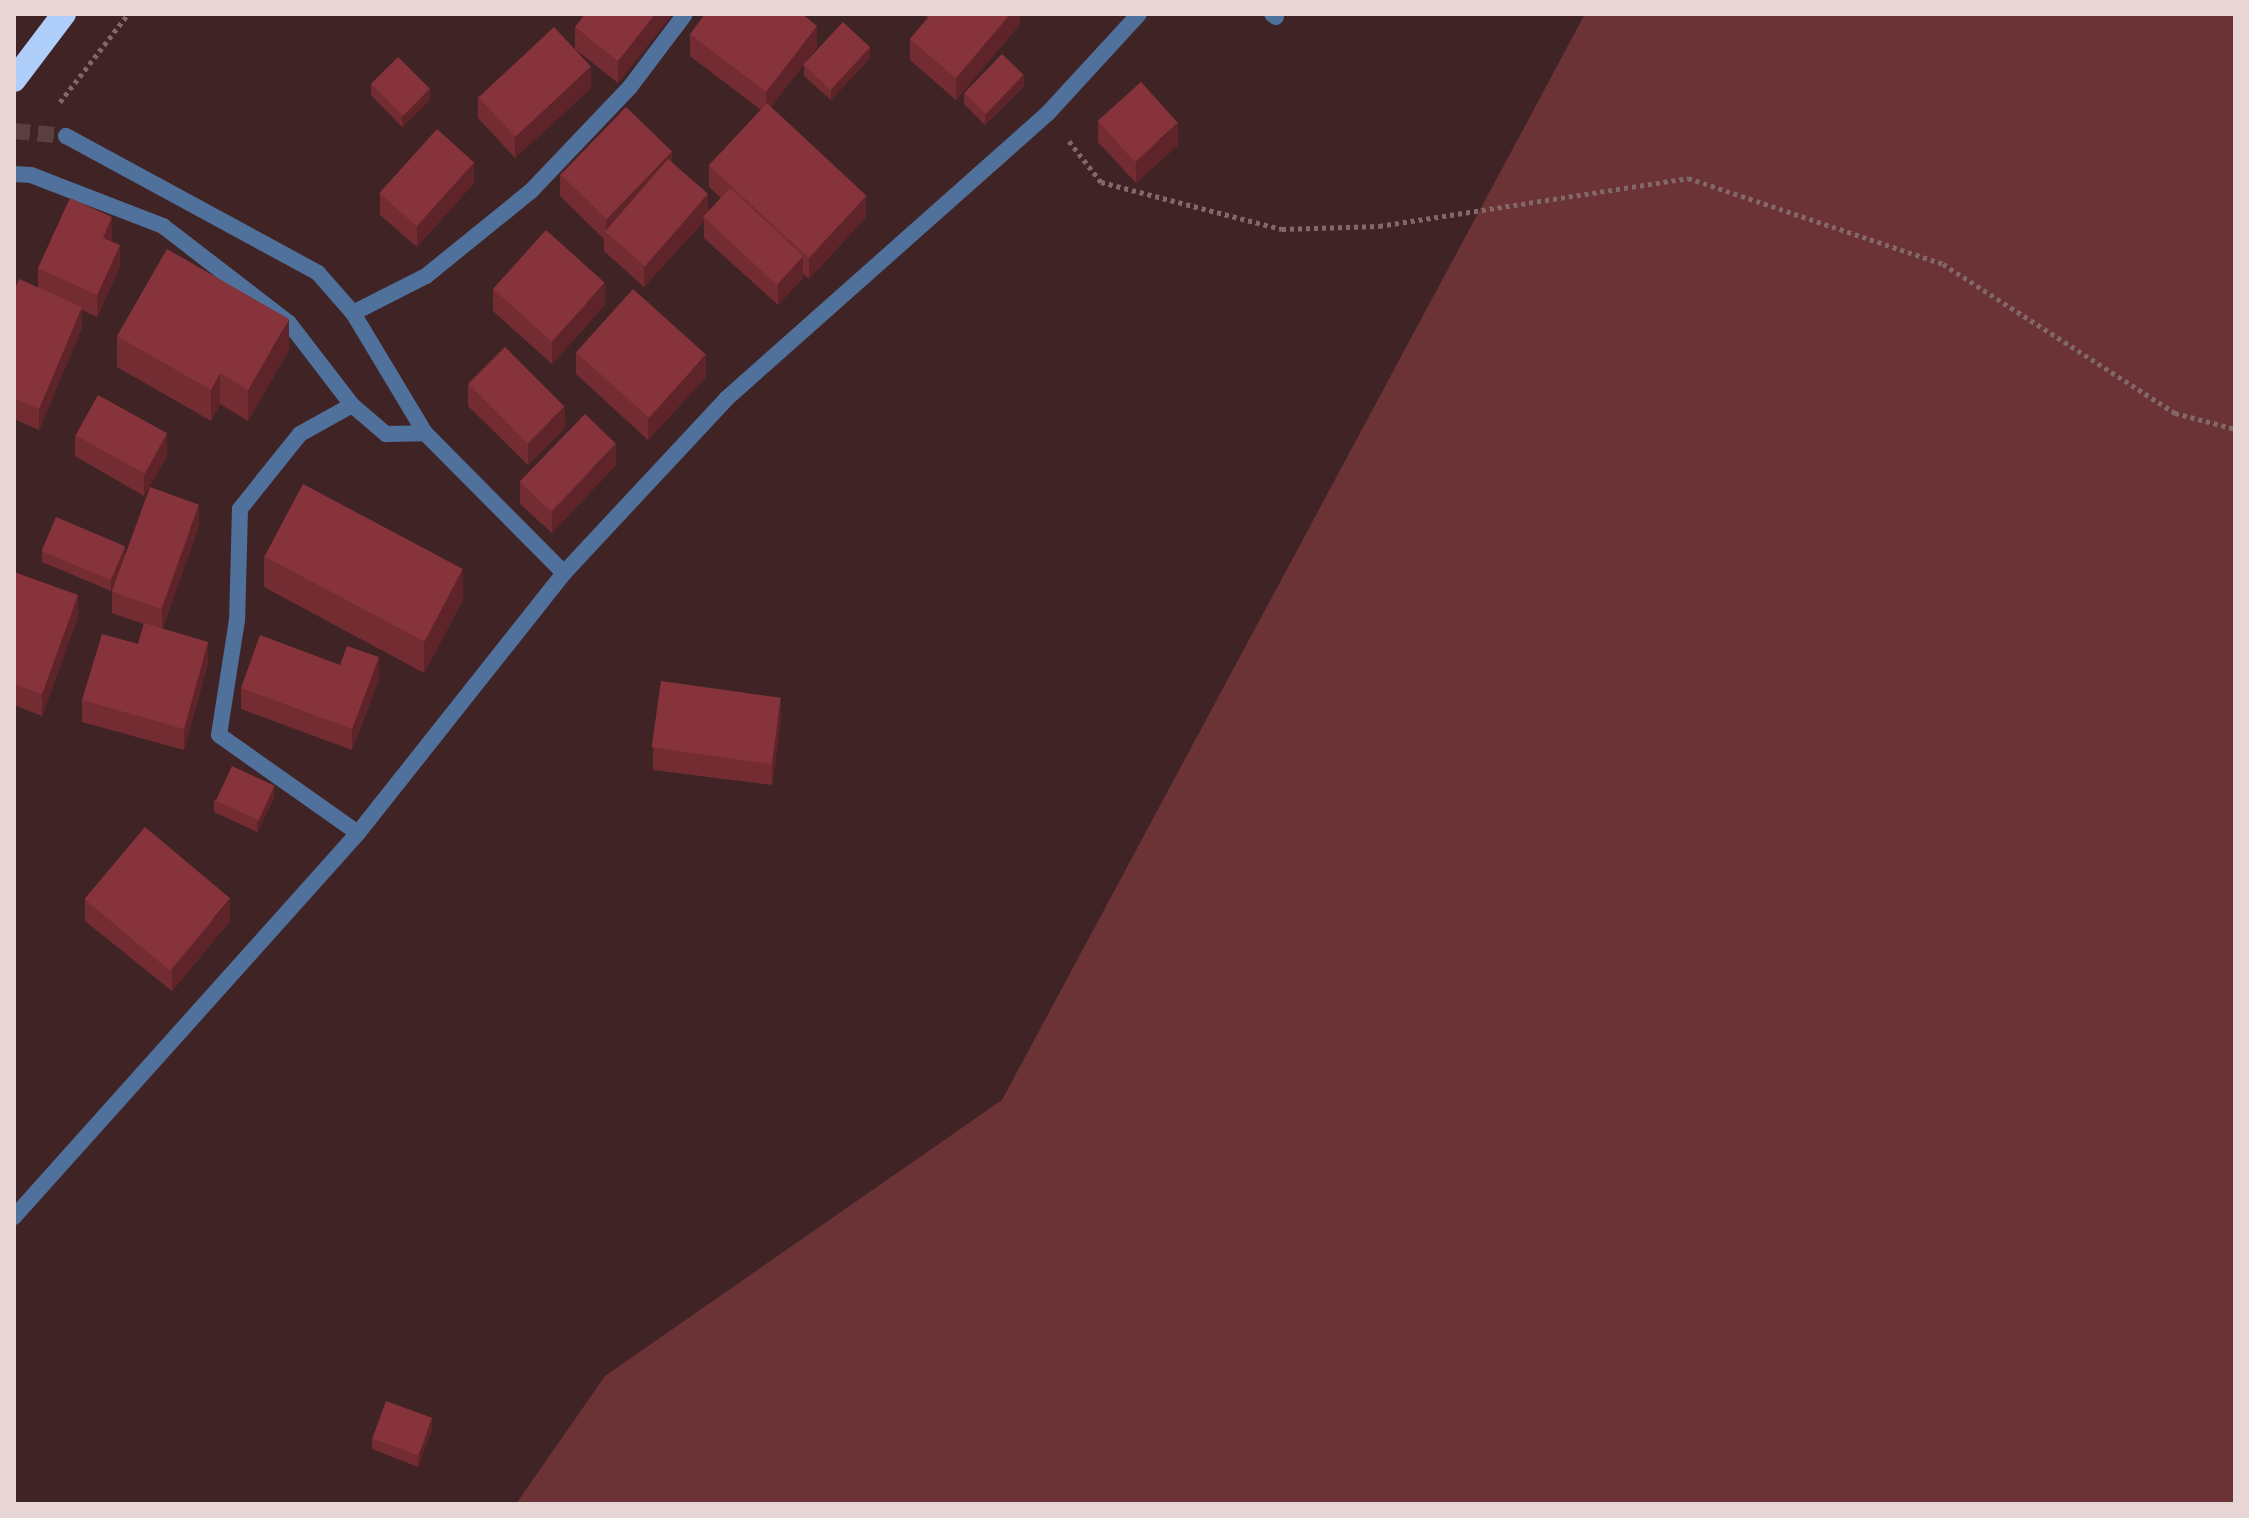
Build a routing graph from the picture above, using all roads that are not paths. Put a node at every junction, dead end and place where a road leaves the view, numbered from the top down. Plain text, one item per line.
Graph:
1 (64, 14) edge
2 (685, 14) edge
3 (1139, 14) edge
4 (14, 80) edge
5 (66, 136) tunnel mouth
6 (14, 174) edge
7 (353, 313) junction
8 (352, 405) junction
9 (425, 433) junction
10 (564, 573) junction
11 (358, 833) junction
12 (14, 1217) edge

1 - 4 highway
2 - 7 street
3 - 10 street
5 - 7 street
6 - 8 street
7 - 9 street
8 - 9 street
8 - 11 street
9 - 10 street
10 - 11 street
11 - 12 street

